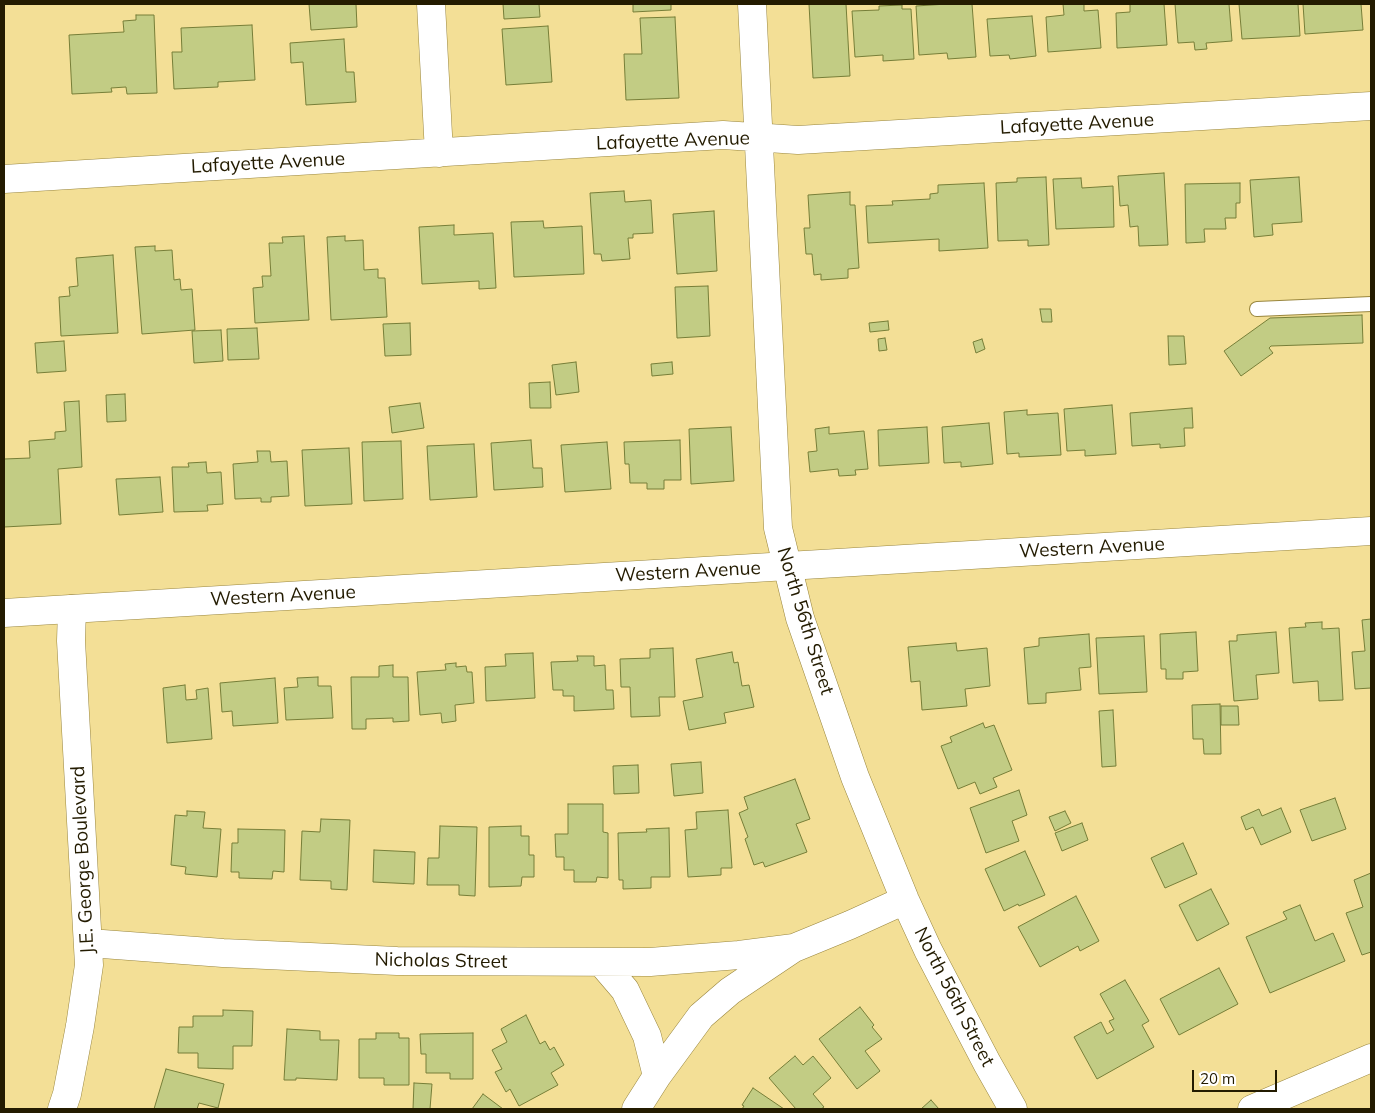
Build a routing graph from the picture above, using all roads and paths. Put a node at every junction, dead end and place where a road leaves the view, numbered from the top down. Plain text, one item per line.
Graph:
1 (431, 4) edge
2 (752, 4) edge
3 (1371, 106) edge
4 (759, 138) junction
5 (439, 153) junction
6 (4, 179) edge
7 (1371, 304) edge
8 (1257, 309) dead end
9 (1371, 531) edge
10 (787, 566) junction
11 (72, 609) junction
12 (4, 613) edge
13 (905, 900) junction
14 (89, 943) junction
15 (794, 948) junction
16 (601, 962) junction
17 (1371, 1058) edge
18 (657, 1076) junction
19 (62, 1109) edge
20 (636, 1109) edge
21 (1013, 1109) edge
22 (1252, 1109) edge

1 - 5 street
2 - 4 street, North 56th Street
3 - 4 street, Lafayette Avenue
4 - 5 street, Lafayette Avenue
4 - 10 street, North 56th Street
5 - 6 street, Lafayette Avenue
7 - 8 lane
9 - 10 street, Western Avenue
10 - 11 street, Western Avenue
10 - 13 street, North 56th Street
11 - 12 street, Western Avenue
11 - 14 street, J.E. George Boulevard
13 - 15 street
13 - 21 street, North 56th Street
14 - 16 street, Nicholas Street
14 - 19 street, J.E. George Boulevard
15 - 16 street, Nicholas Street
15 - 18 street
16 - 18 street
17 - 22 street
18 - 20 street

